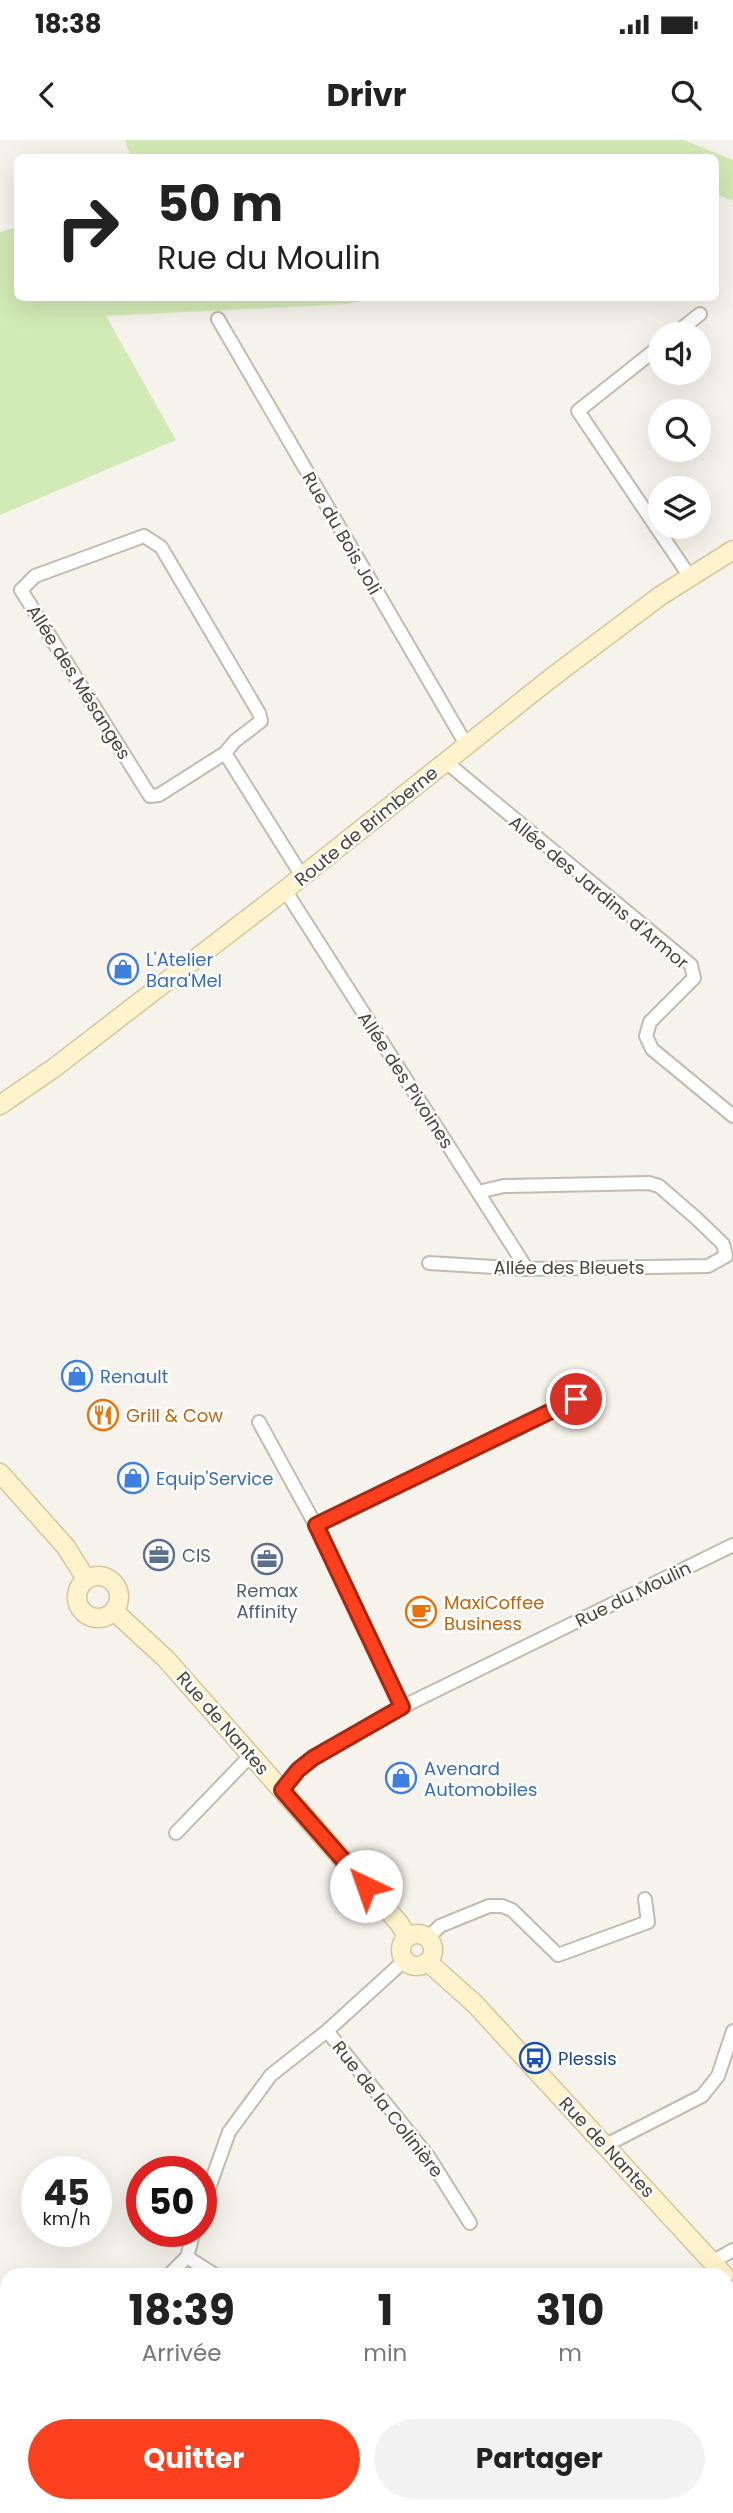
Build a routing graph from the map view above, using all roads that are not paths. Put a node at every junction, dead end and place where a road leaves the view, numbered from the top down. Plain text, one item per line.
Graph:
1 (700, 314) dead end
2 (218, 319) dead end
3 (690, 322) edge
4 (648, 356) edge
5 (733, 550) edge
6 (690, 577) junction
7 (467, 746) junction
8 (225, 753) junction
9 (446, 762) junction
10 (302, 876) junction
11 (285, 890) junction
12 (0, 1104) edge
13 (733, 1116) edge
14 (478, 1192) junction
15 (429, 1263) dead end
16 (527, 1269) junction
17 (576, 1399) dead end
18 (259, 1422) dead end
19 (0, 1473) edge
20 (316, 1525) junction
21 (733, 1545) edge
22 (86, 1579) junction
23 (114, 1611) junction
24 (402, 1707) junction
25 (251, 1755) junction
26 (282, 1790) junction
27 (176, 1833) dead end
28 (645, 1899) dead end
29 (407, 1937) junction
30 (428, 1938) junction
31 (405, 1960) junction
32 (428, 1962) junction
33 (327, 2031) junction
34 (733, 2031) edge
35 (606, 2145) junction
36 (217, 2165) edge
37 (470, 2223) dead end
38 (190, 2247) edge
39 (733, 2250) edge
40 (187, 2257) junction
41 (176, 2268) edge
42 (204, 2268) edge
43 (718, 2268) edge
44 (723, 2268) edge

1 - 3 street
2 - 7 street, Rue du Bois Joli
4 - 6 street
5 - 6 main road, Route de Brimberne
6 - 7 main road, Route de Brimberne
7 - 9 main road, Route de Brimberne
8 - 8 street, Allée des Mésanges
8 - 10 street
9 - 10 main road, Route de Brimberne
9 - 13 street, Allée des Jardins d'Armor
10 - 11 main road, Route de Brimberne
11 - 12 main road, Route de Brimberne
11 - 14 street, Allée des Pivoines
14 - 16 street, Allée des Pivoines
14 - 16 street, Allée des Bleuets
15 - 16 street, Allée des Bleuets
17 - 20 street
18 - 20 street
19 - 22 main road
20 - 24 street
21 - 24 street, Rue du Moulin
22 - 23 main road
22 - 23 main road
23 - 25 main road, Rue de Nantes
24 - 26 street, Rue du Moulin
25 - 26 main road, Rue de Nantes
25 - 27 street
26 - 29 main road, Rue de Nantes
28 - 30 street
29 - 30 main road
29 - 31 main road
30 - 32 main road
31 - 32 main road
31 - 33 street
32 - 35 main road, Rue de Nantes
33 - 36 street
33 - 37 street, Rue de la Colinière
34 - 35 street
35 - 43 main road, Rue de Nantes
38 - 40 street
39 - 44 street
40 - 41 street
40 - 42 street

